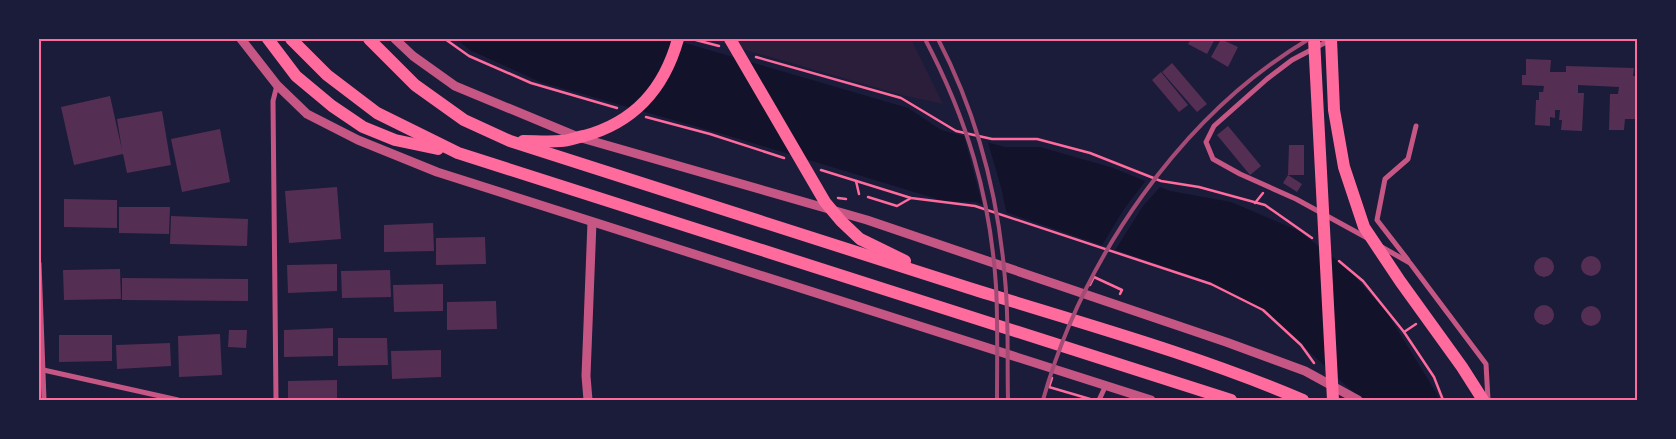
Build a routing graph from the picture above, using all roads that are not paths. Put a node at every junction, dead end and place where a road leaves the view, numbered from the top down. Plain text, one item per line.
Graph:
1 (241, 39) edge
2 (268, 39) edge
3 (291, 39) edge
4 (369, 39) edge
5 (396, 39) edge
6 (678, 39) edge
7 (1314, 39) edge
8 (1332, 39) edge
9 (725, 43) edge
10 (277, 85) junction
11 (1416, 126) dead end
12 (510, 141) junction
13 (458, 153) junction
14 (592, 222) junction
15 (1410, 262) junction
16 (39, 263) edge
17 (943, 280) junction
18 (41, 369) edge
19 (1106, 385) junction
20 (44, 400) edge
21 (178, 400) edge
22 (276, 400) edge
23 (588, 400) edge
24 (1099, 400) edge
25 (1151, 400) edge
26 (1231, 400) edge
27 (1302, 400) edge
28 (1334, 400) edge
29 (1358, 400) edge
30 (1483, 400) edge
31 (1488, 400) edge

1 - 10 street
2 - 13 highway
3 - 13 highway
4 - 12 highway
5 - 29 street
6 - 12 highway
7 - 28 highway
8 - 15 street
8 - 30 highway
9 - 17 highway
10 - 14 street
10 - 22 street
11 - 15 street
12 - 17 highway
13 - 26 highway
14 - 19 street
14 - 23 street
15 - 31 street
16 - 18 street
17 - 27 highway
18 - 20 street
18 - 21 street
19 - 24 street
19 - 25 street

